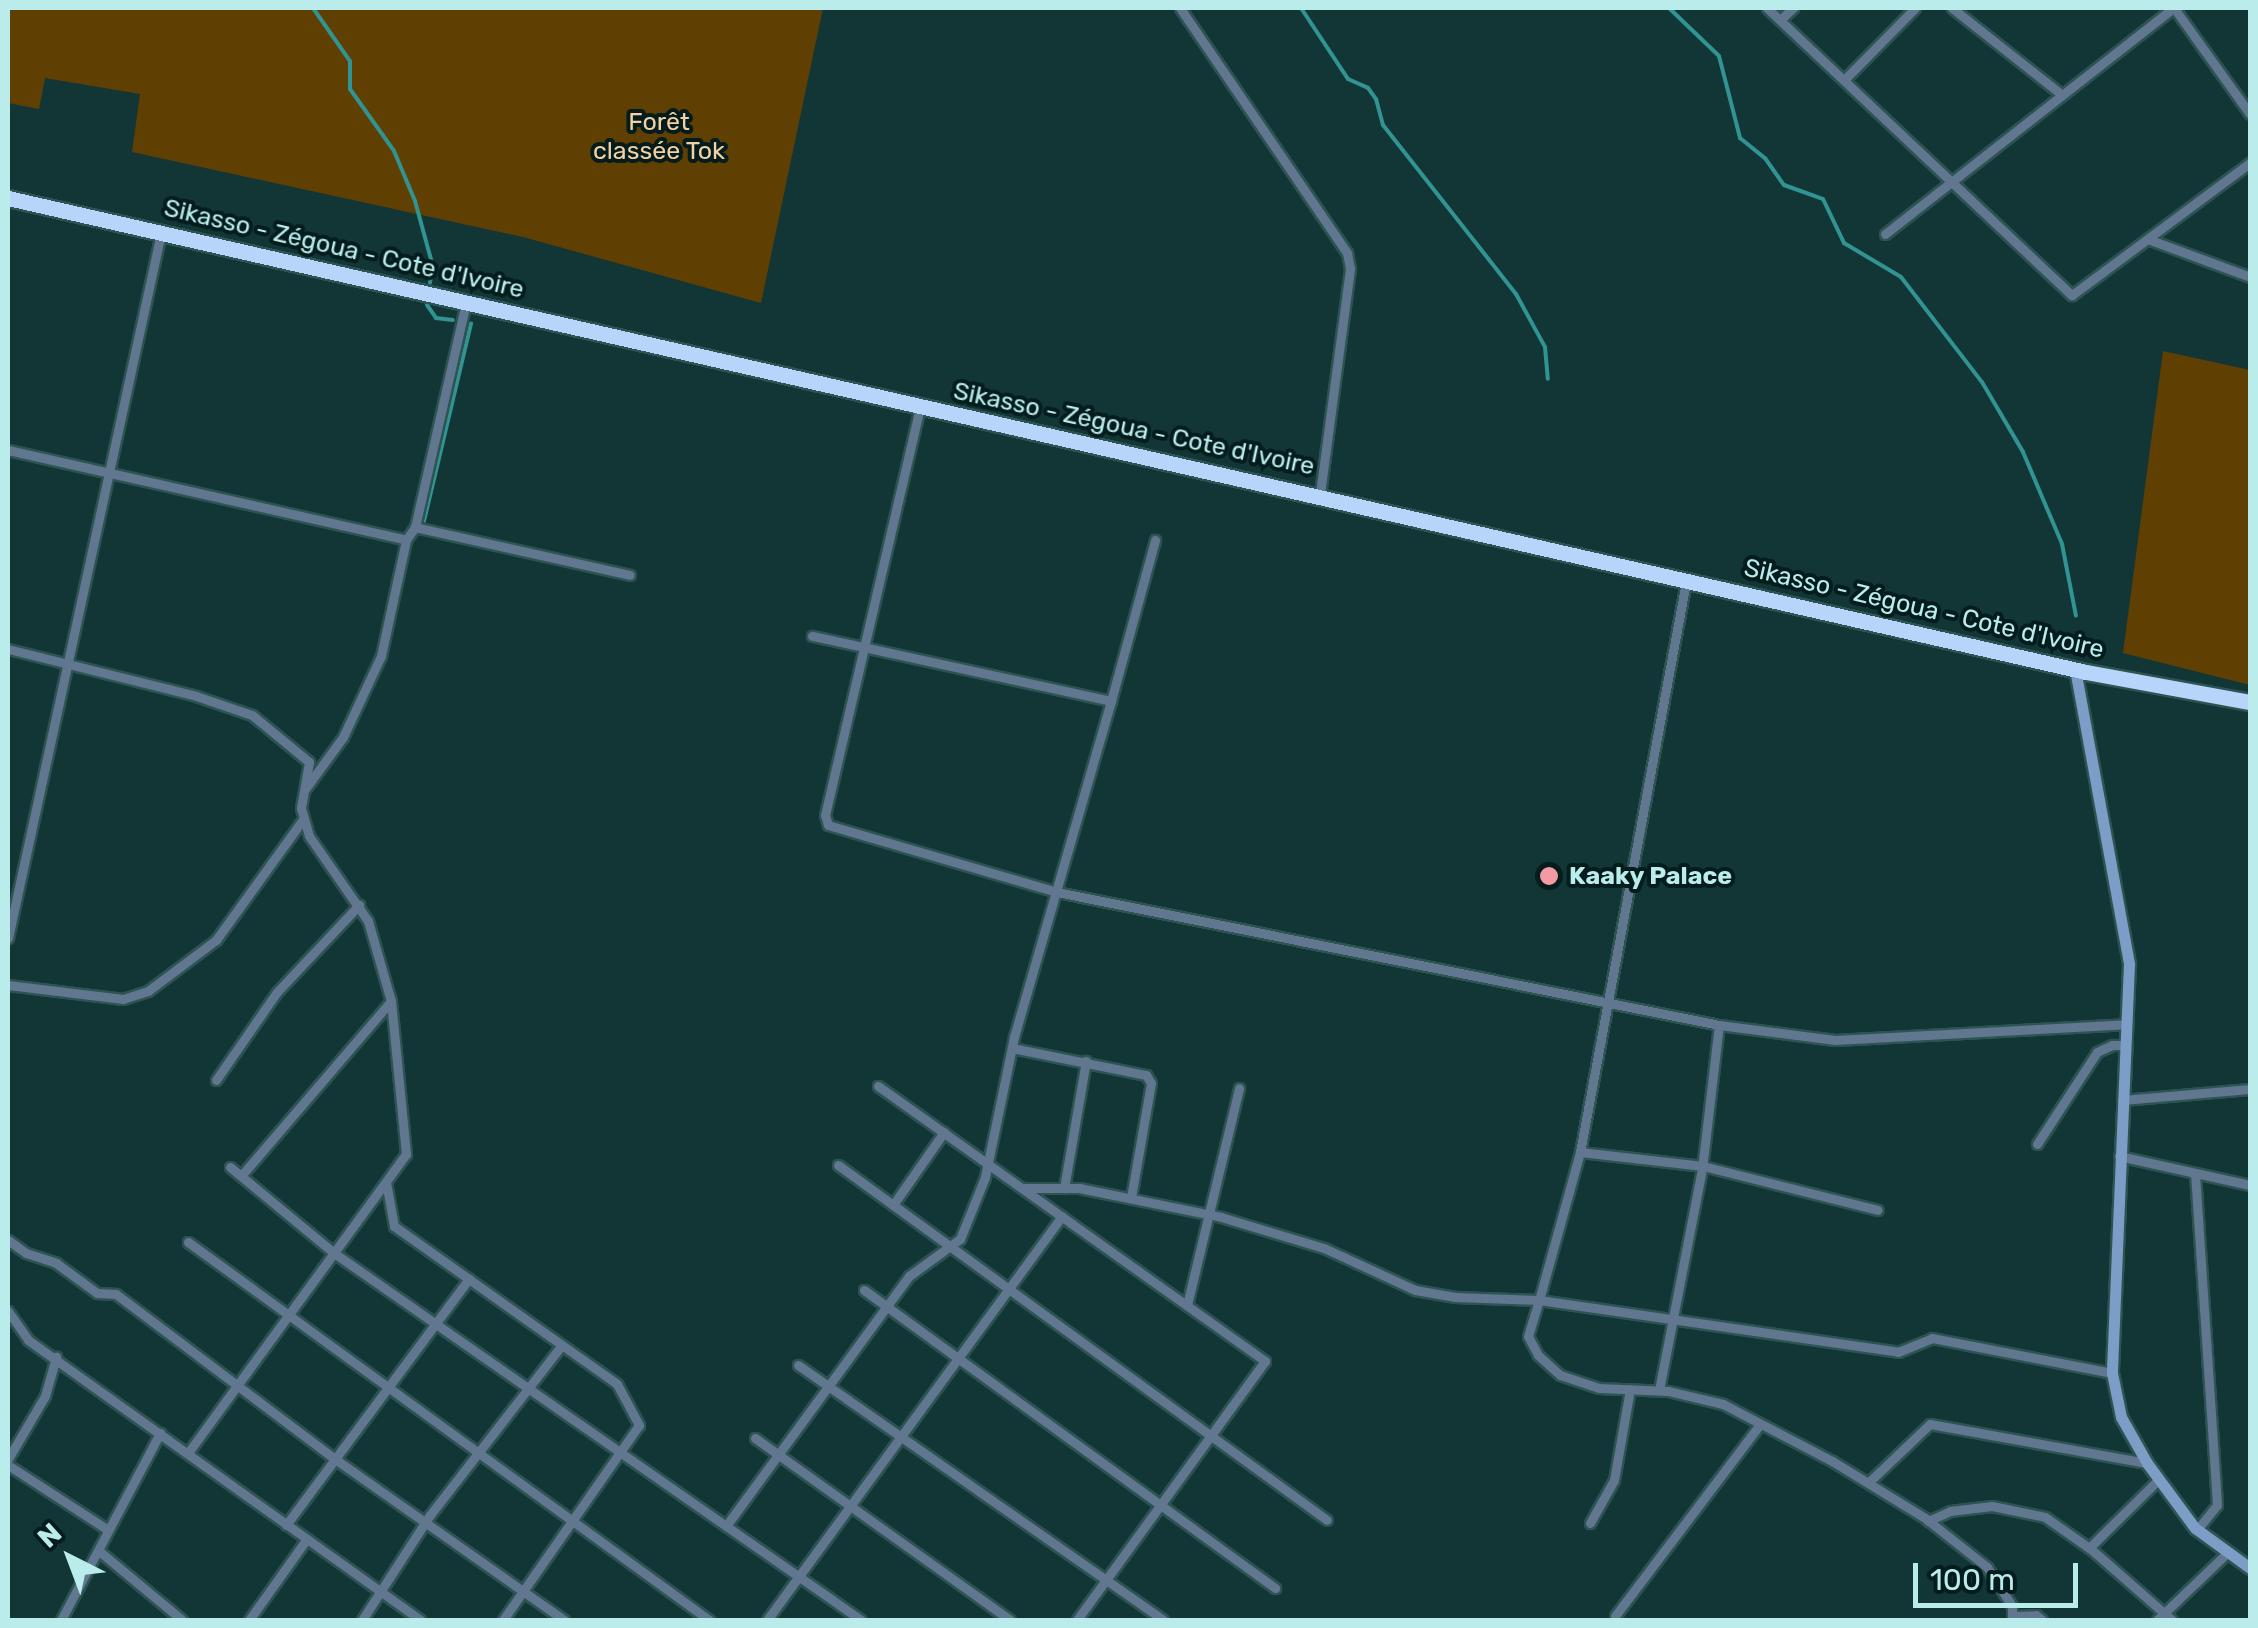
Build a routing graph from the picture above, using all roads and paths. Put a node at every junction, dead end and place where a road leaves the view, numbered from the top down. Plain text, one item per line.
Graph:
1 (1180, 8) edge
2 (1767, 8) edge
3 (1793, 8) edge
4 (1915, 8) edge
5 (1952, 8) edge
6 (2174, 8) edge
7 (1780, 20) junction
8 (1844, 80) junction
9 (2062, 95) junction
10 (2250, 114) edge
11 (2250, 163) edge
12 (1952, 182) junction
13 (8, 198) edge
14 (161, 232) junction
15 (1885, 234) dead end
16 (2148, 239) junction
17 (2250, 277) edge
18 (466, 303) junction
19 (920, 407) junction
20 (8, 450) edge
21 (110, 474) junction
22 (1320, 495) junction
23 (414, 527) junction
24 (406, 540) junction
25 (1155, 540) dead end
26 (630, 575) dead end
27 (1686, 582) junction
28 (812, 636) dead end
29 (864, 648) junction
30 (8, 649) edge
31 (67, 664) junction
32 (2075, 669) junction
33 (1111, 701) junction
34 (2250, 702) edge
35 (304, 790) junction
36 (304, 818) junction
37 (1058, 892) junction
38 (358, 905) junction
39 (8, 938) edge
40 (8, 984) edge
41 (391, 1001) junction
42 (1609, 1006) junction
43 (2126, 1024) junction
44 (1719, 1026) junction
45 (2125, 1044) junction
46 (1012, 1048) junction
47 (1086, 1062) junction
48 (216, 1080) dead end
49 (878, 1086) dead end
50 (1239, 1088) dead end
51 (2250, 1088) edge
52 (2122, 1100) junction
53 (944, 1132) junction
54 (2037, 1144) dead end
55 (1580, 1152) junction
56 (2119, 1156) junction
57 (988, 1164) junction
58 (838, 1165) dead end
59 (1703, 1166) junction
60 (230, 1167) dead end
61 (2195, 1173) junction
62 (240, 1176) junction
63 (386, 1182) junction
64 (2250, 1185) edge
65 (1022, 1188) junction
66 (1064, 1188) junction
67 (1131, 1198) junction
68 (893, 1205) junction
69 (1878, 1210) dead end
70 (1208, 1214) junction
71 (1062, 1216) junction
72 (8, 1240) edge
73 (188, 1242) dead end
74 (950, 1246) junction
75 (334, 1253) junction
76 (469, 1279) junction
77 (1009, 1289) junction
78 (864, 1290) dead end
79 (1538, 1300) junction
80 (1187, 1305) junction
81 (887, 1307) junction
82 (8, 1312) edge
83 (289, 1315) junction
84 (1672, 1319) junction
85 (437, 1324) junction
86 (562, 1345) junction
87 (56, 1358) junction
88 (958, 1358) junction
89 (798, 1365) dead end
90 (2112, 1373) junction
91 (238, 1383) junction
92 (388, 1387) junction
93 (830, 1387) junction
94 (528, 1388) junction
95 (1630, 1389) junction
96 (1658, 1390) junction
97 (1760, 1424) junction
98 (160, 1433) junction
99 (1211, 1436) junction
100 (901, 1437) junction
101 (755, 1438) dead end
102 (620, 1452) junction
103 (188, 1454) junction
104 (480, 1454) junction
105 (779, 1455) junction
106 (335, 1458) junction
107 (8, 1462) edge
108 (2147, 1463) junction
109 (2159, 1479) junction
110 (1869, 1482) junction
111 (1160, 1505) junction
112 (851, 1507) junction
113 (1327, 1520) dead end
114 (1928, 1520) junction
115 (572, 1521) junction
116 (426, 1522) junction
117 (1590, 1523) dead end
118 (286, 1525) junction
119 (726, 1526) junction
120 (108, 1530) junction
121 (2198, 1530) junction
122 (306, 1540) junction
123 (2089, 1548) junction
124 (98, 1551) junction
125 (2228, 1552) junction
126 (2250, 1568) edge
127 (798, 1577) junction
128 (1106, 1580) junction
129 (1275, 1588) dead end
130 (523, 1591) junction
131 (380, 1593) junction
132 (1615, 1616) dead end
133 (2012, 1618) edge
134 (2165, 1618) edge
135 (61, 1620) edge
136 (182, 1620) edge
137 (249, 1620) edge
138 (362, 1620) edge
139 (420, 1620) edge
140 (503, 1620) edge
141 (564, 1620) edge
142 (709, 1620) edge
143 (767, 1620) edge
144 (861, 1620) edge
145 (1010, 1620) edge
146 (1077, 1620) edge
147 (1163, 1620) edge
148 (2042, 1620) edge

1 - 22 street
2 - 7 street
3 - 7 street
4 - 8 street
5 - 9 street
6 - 9 street
6 - 10 street
7 - 8 street
8 - 12 street
9 - 12 street
11 - 16 street
12 - 15 street
12 - 16 street
13 - 14 highway, Sikasso - Zégoua - Cote d'Ivoire
14 - 18 highway, Sikasso - Zégoua - Cote d'Ivoire
14 - 21 street
16 - 17 street
18 - 19 highway, Sikasso - Zégoua - Cote d'Ivoire
18 - 23 street
19 - 22 highway, Sikasso - Zégoua - Cote d'Ivoire
19 - 29 street
20 - 21 street
21 - 24 street
21 - 31 street
22 - 27 highway, Sikasso - Zégoua - Cote d'Ivoire
23 - 24 street
23 - 26 street
24 - 35 street
25 - 33 street
27 - 32 highway, Sikasso - Zégoua - Cote d'Ivoire
27 - 42 street
28 - 29 street
29 - 33 street
29 - 37 street
30 - 31 street
31 - 35 street
31 - 39 street
32 - 34 highway, Sikasso - Zégoua - Cote d'Ivoire
32 - 43 street
33 - 37 street
35 - 36 street
36 - 38 street
36 - 40 street
37 - 42 street
37 - 46 street
38 - 41 street
38 - 48 street
41 - 62 street
41 - 63 street
42 - 44 street
42 - 55 street
43 - 44 street
43 - 45 street
44 - 59 street
45 - 52 street
45 - 54 street
46 - 47 street
46 - 57 street
47 - 66 street
47 - 67 street
49 - 53 street
50 - 70 street
51 - 52 street
52 - 56 street
53 - 57 street
53 - 68 street
55 - 59 street
55 - 79 street
56 - 61 street
56 - 90 street
57 - 65 street
57 - 74 street
58 - 68 street
59 - 69 street
59 - 84 street
60 - 62 street
61 - 64 street
61 - 121 street
62 - 75 street
63 - 75 street
63 - 76 street
65 - 66 street
65 - 71 street
66 - 67 street
67 - 70 street
68 - 74 street
70 - 79 street
70 - 80 street
71 - 77 street
71 - 80 street
72 - 91 street
73 - 83 street
74 - 77 street
74 - 81 street
75 - 83 street
75 - 85 street
76 - 85 street
76 - 86 street
77 - 88 street
77 - 99 street
78 - 81 street
79 - 84 street
79 - 95 street
80 - 99 street
81 - 88 street
81 - 93 street
82 - 87 street
83 - 91 street
83 - 92 street
84 - 90 street
84 - 96 street
85 - 92 street
85 - 94 street
86 - 94 street
86 - 102 street
87 - 98 street
87 - 107 street
88 - 100 street
88 - 111 street
89 - 93 street
90 - 108 street
91 - 103 street
91 - 106 street
92 - 104 street
92 - 106 street
93 - 100 street
93 - 105 street
94 - 102 street
94 - 104 street
95 - 96 street
95 - 117 street
96 - 97 street
97 - 110 street
97 - 132 street
98 - 103 street
98 - 120 street
99 - 111 street
99 - 113 street
100 - 112 street
100 - 128 street
101 - 105 street
102 - 115 street
102 - 119 street
103 - 118 street
104 - 115 street
104 - 116 street
105 - 112 street
105 - 119 street
106 - 116 street
106 - 118 street
107 - 120 street
108 - 109 street
108 - 110 street
109 - 121 street
109 - 123 street
110 - 114 street
111 - 128 street
111 - 129 street
112 - 127 street
112 - 145 street
114 - 123 street
114 - 133 street
115 - 130 street
115 - 142 street
116 - 130 street
116 - 131 street
118 - 122 street
119 - 127 street
120 - 124 street
121 - 125 street
122 - 131 street
122 - 137 street
123 - 134 street
124 - 135 street
124 - 136 street
125 - 126 street
125 - 134 street
127 - 143 street
127 - 144 street
128 - 146 street
128 - 147 street
130 - 140 street
130 - 141 street
131 - 138 street
131 - 139 street
133 - 148 street

